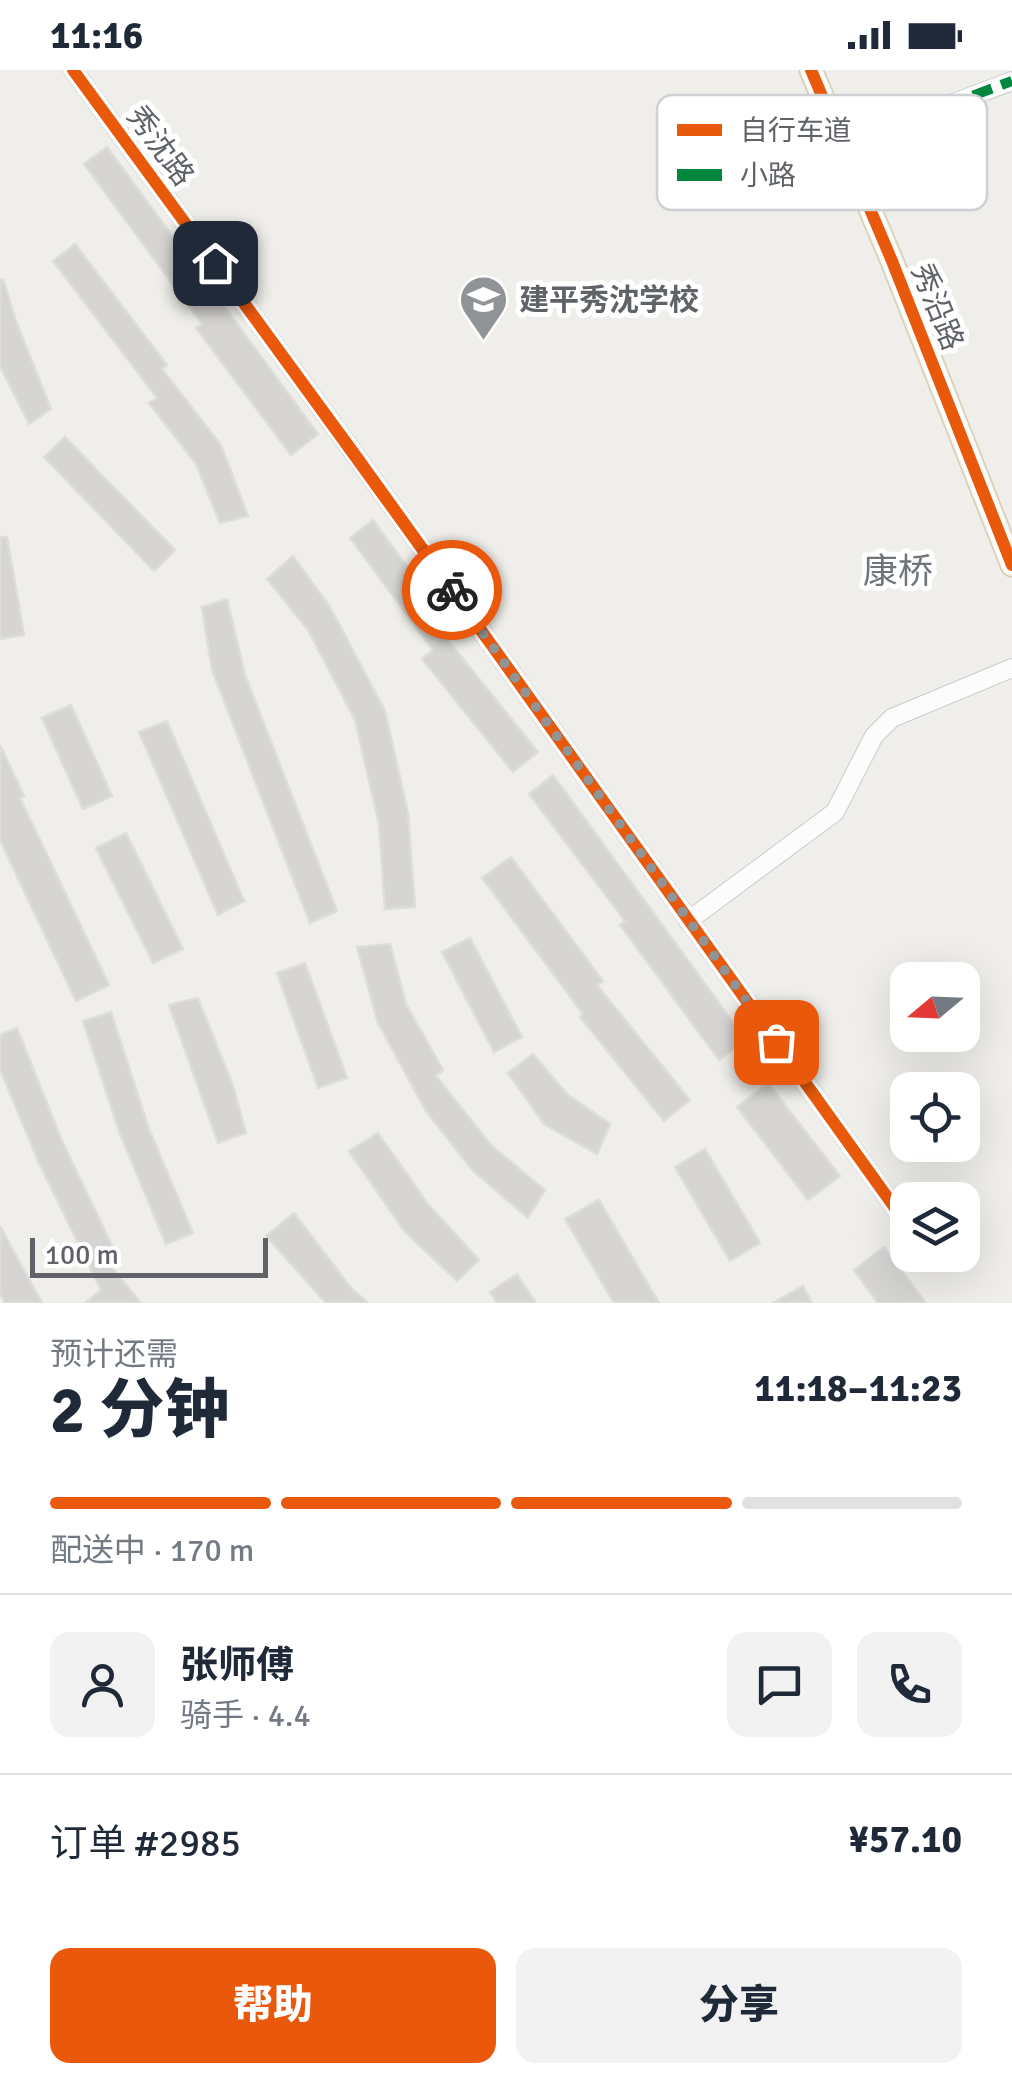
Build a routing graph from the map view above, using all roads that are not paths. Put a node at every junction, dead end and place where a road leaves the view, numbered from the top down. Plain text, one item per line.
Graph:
1 (73, 70) edge
2 (811, 70) edge
3 (1012, 81) edge
4 (822, 95) edge
5 (975, 95) edge
6 (870, 210) edge
7 (1012, 565) edge
8 (1012, 668) edge
9 (688, 921) junction
10 (890, 1201) edge

1 - 9 street, 秀沈路
2 - 4 main road, 秀沿路
3 - 5 street
6 - 7 main road, 秀沿路
8 - 9 street
9 - 10 street, 秀沈路

